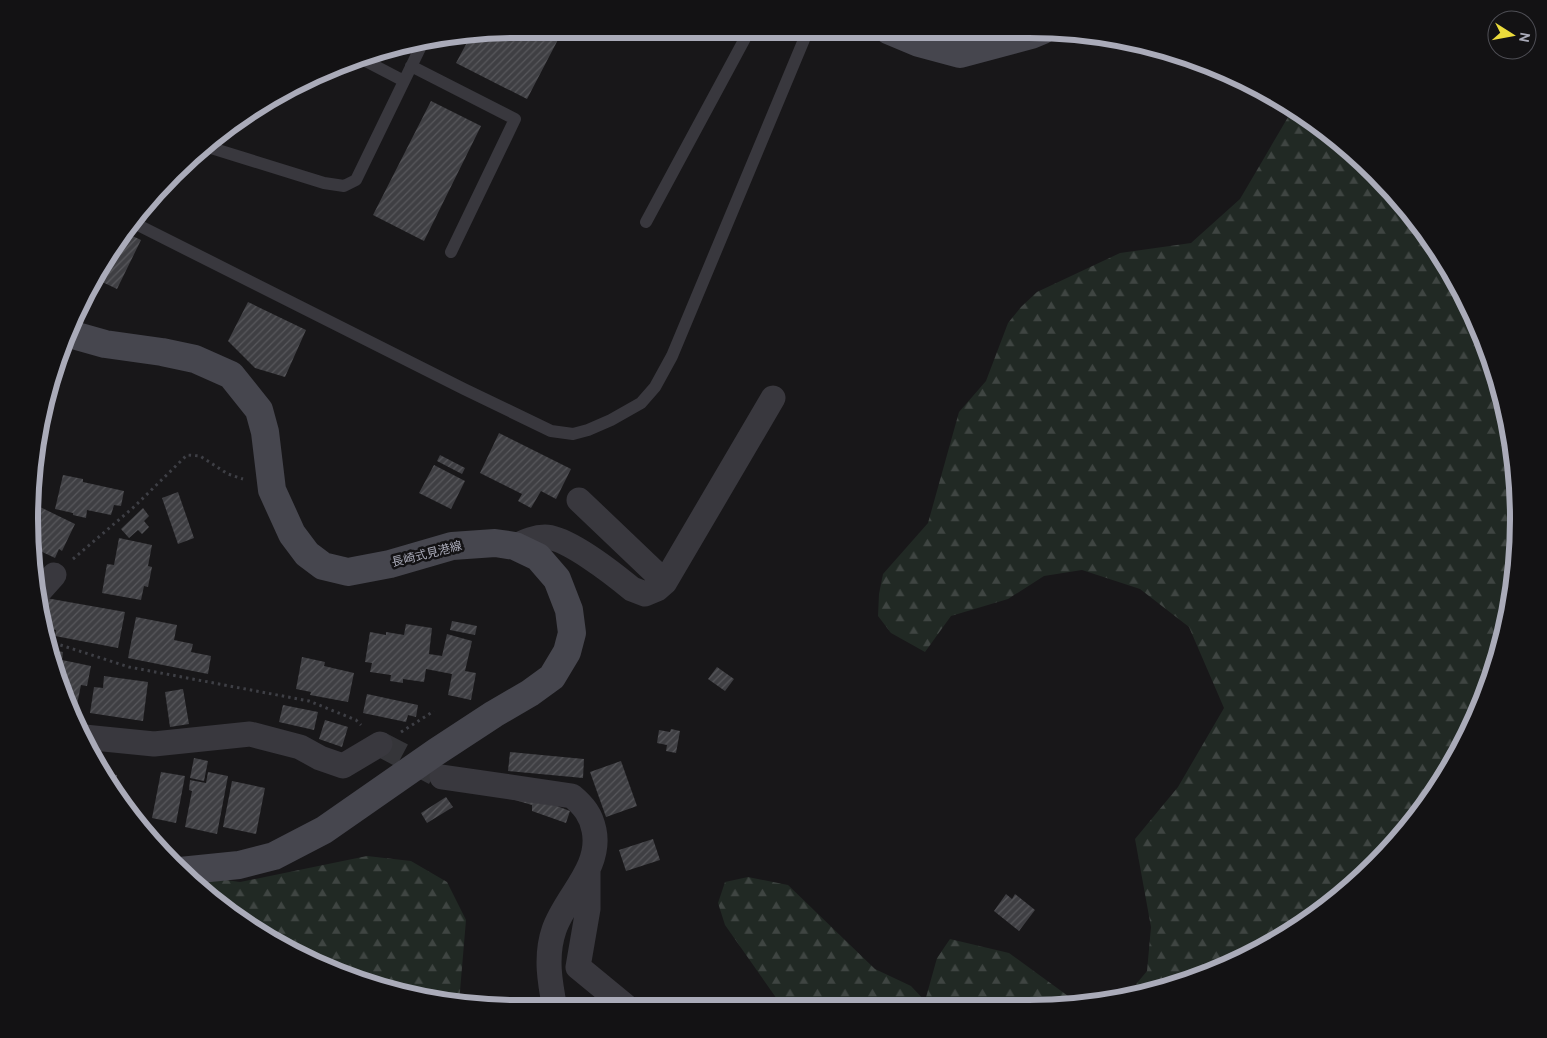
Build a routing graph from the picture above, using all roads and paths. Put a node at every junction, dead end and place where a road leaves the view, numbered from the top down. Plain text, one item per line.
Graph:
1 (745, 38) edge
2 (805, 38) edge
3 (907, 38) edge
4 (1020, 38) edge
5 (420, 48) edge
6 (367, 62) edge
7 (411, 66) junction
8 (404, 82) junction
9 (212, 148) edge
10 (646, 222) dead end
11 (138, 225) edge
12 (451, 252) dead end
13 (74, 335) edge
14 (773, 398) dead end
15 (272, 490) junction
16 (579, 500) dead end
17 (515, 546) junction
18 (54, 574) joint
19 (666, 582) junction
20 (43, 587) edge
21 (54, 643) edge
22 (434, 711) dead end
23 (90, 738) edge
24 (380, 744) junction
25 (442, 777) tunnel mouth
26 (190, 870) edge
27 (588, 870) junction
28 (553, 1000) edge
29 (618, 1000) edge

1 - 10 lane
2 - 11 lane
3 - 4 main road
5 - 7 lane
6 - 8 lane
7 - 8 lane
7 - 12 lane
8 - 9 lane
13 - 15 main road, 長崎式見港線
14 - 19 street
15 - 17 main road, 長崎式見港線
15 - 18 path
16 - 19 street
17 - 19 street
17 - 26 main road, 長崎式見港線
18 - 20 street
21 - 24 path
22 - 24 path
23 - 24 street
25 - 27 street
27 - 28 street
27 - 29 street

